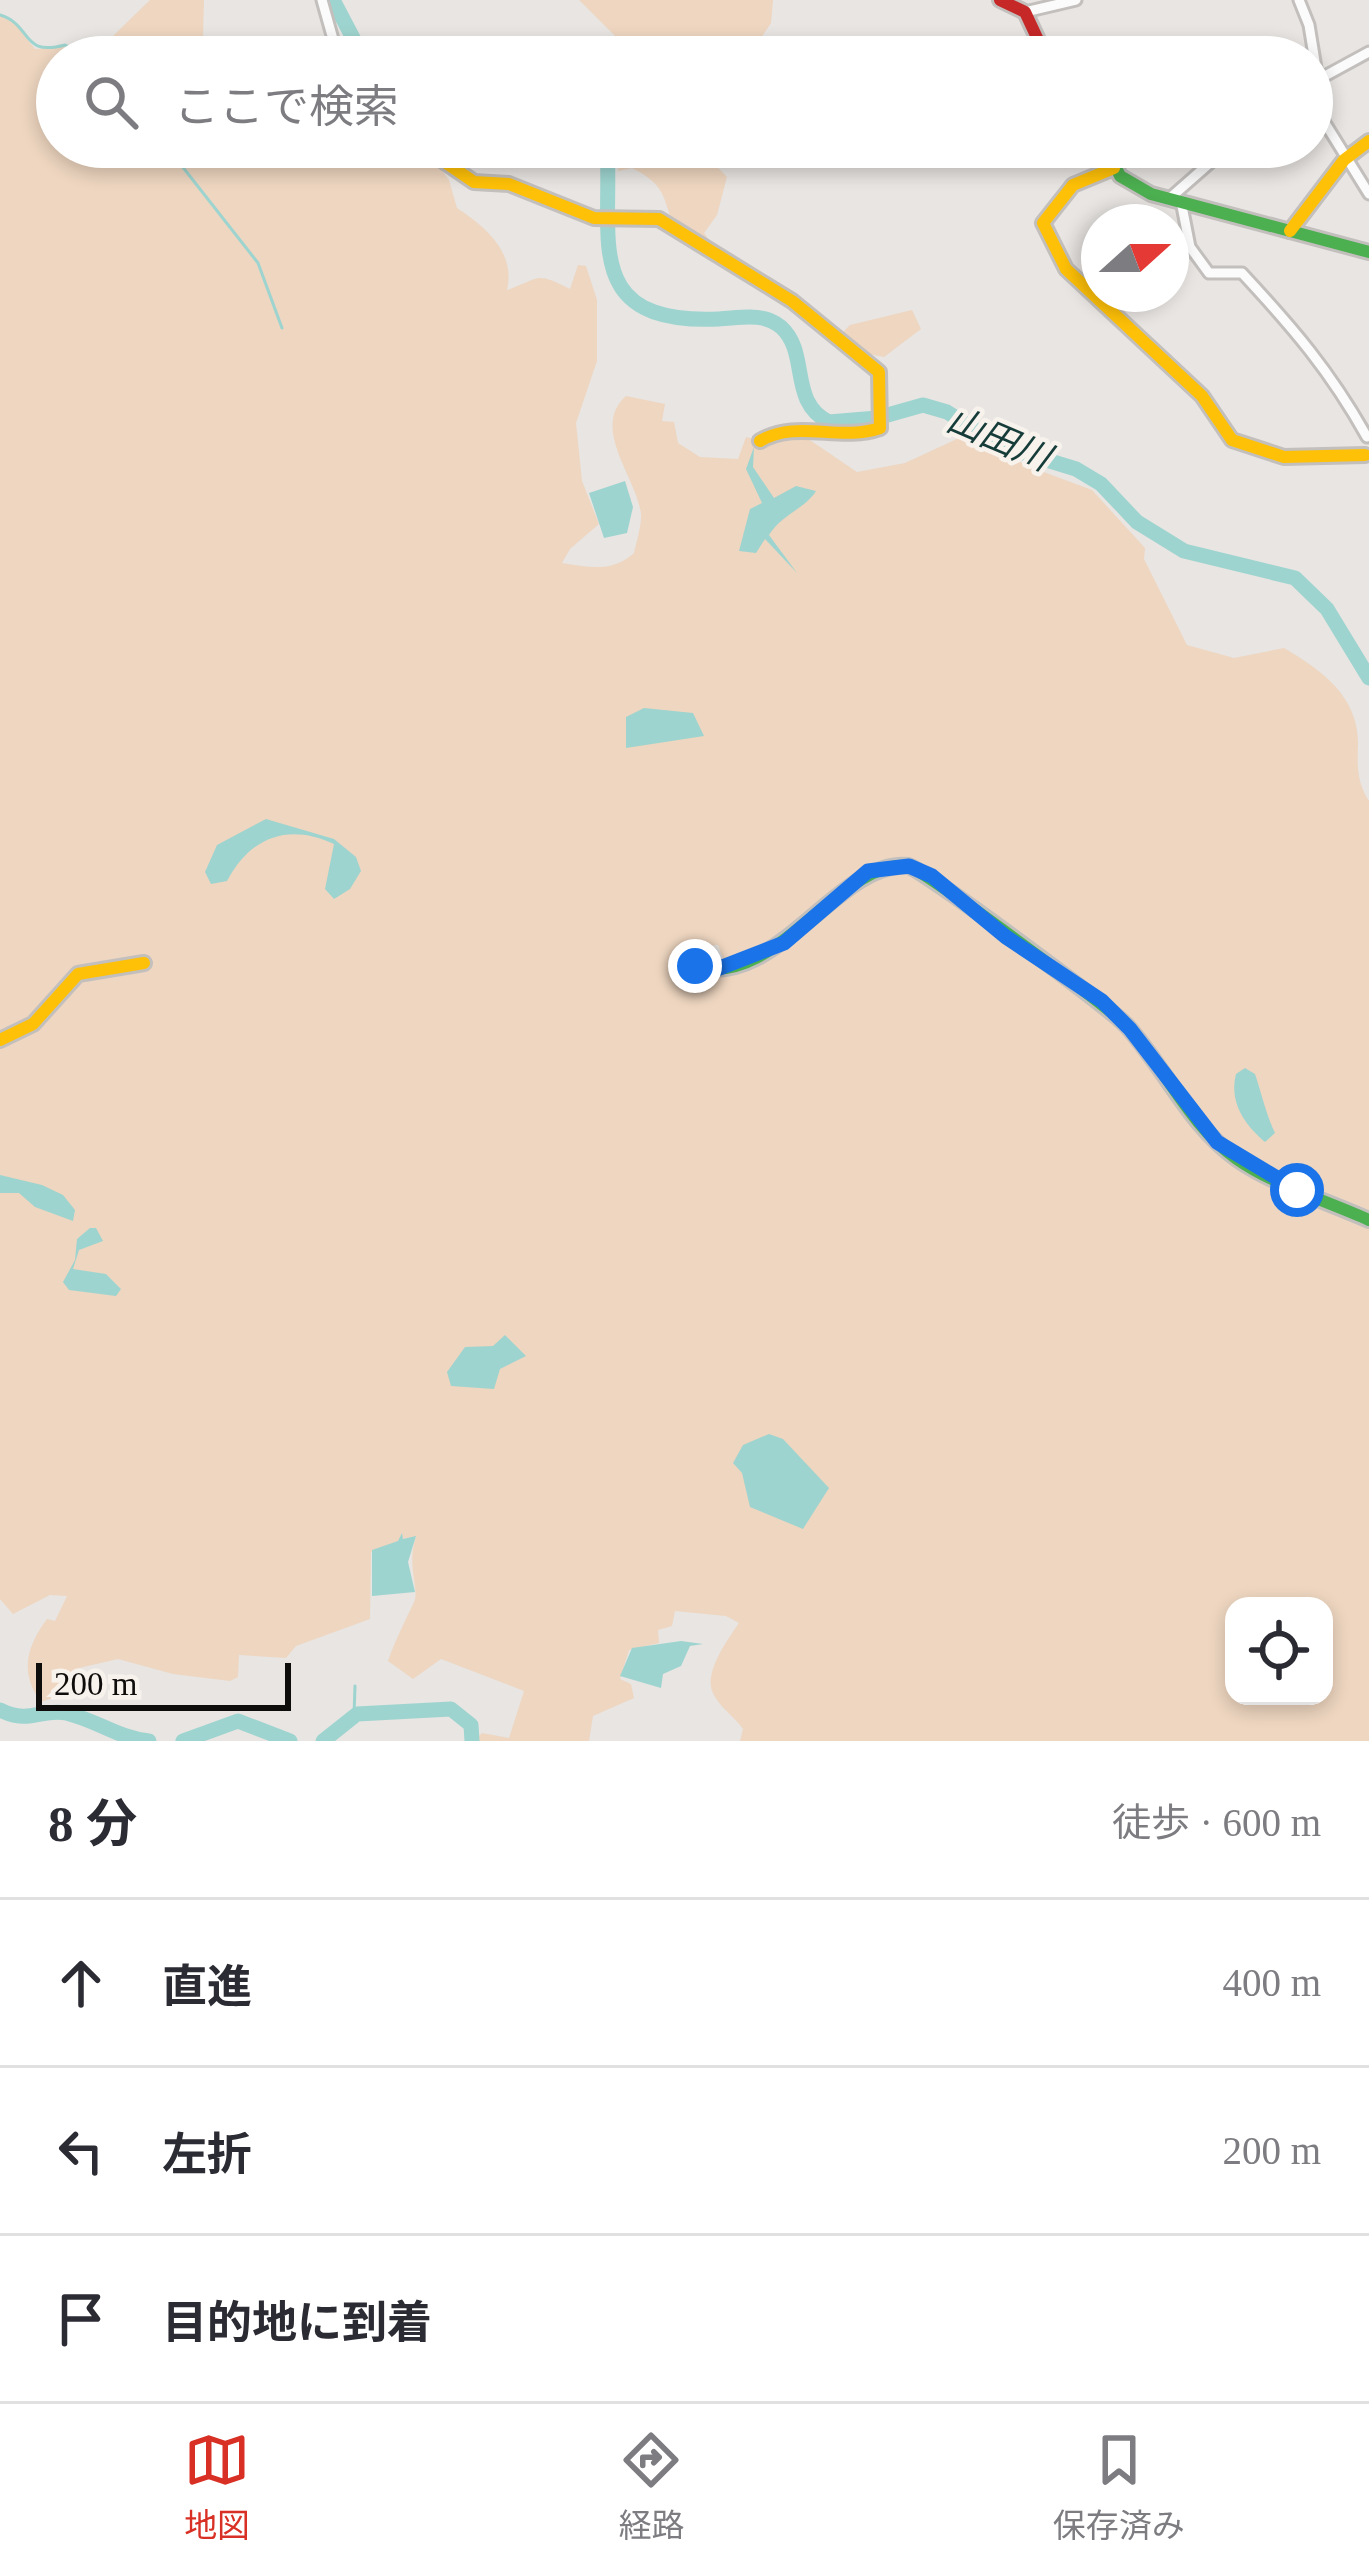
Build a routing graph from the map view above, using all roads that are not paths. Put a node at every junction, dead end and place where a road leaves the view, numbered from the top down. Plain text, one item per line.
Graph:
1 (322, 0) edge
2 (1000, 0) edge
3 (1076, 0) edge
4 (1299, 0) edge
5 (1025, 12) junction
6 (332, 36) edge
7 (1036, 36) edge
8 (1306, 36) edge
9 (1369, 52) edge
10 (1333, 71) edge
11 (1333, 140) edge
12 (1369, 141) edge
13 (1344, 160) junction
14 (451, 168) edge
15 (1114, 168) joint
16 (1206, 168) edge
17 (1369, 194) edge
18 (1175, 199) junction
19 (1291, 231) junction
20 (1369, 252) edge
21 (1368, 436) edge
22 (760, 441) dead end
23 (1367, 457) edge
24 (144, 964) dead end
25 (695, 966) dead end
26 (0, 1040) edge
27 (1369, 1220) edge

1 - 6 street
2 - 5 street
3 - 5 street
4 - 8 street
5 - 7 street
9 - 10 street
11 - 13 street
12 - 13 street
13 - 17 street
13 - 19 street
14 - 22 street
15 - 18 street
15 - 23 street
16 - 18 street
18 - 19 street
18 - 21 street
19 - 20 street
21 - 23 street
24 - 26 street
25 - 27 street

